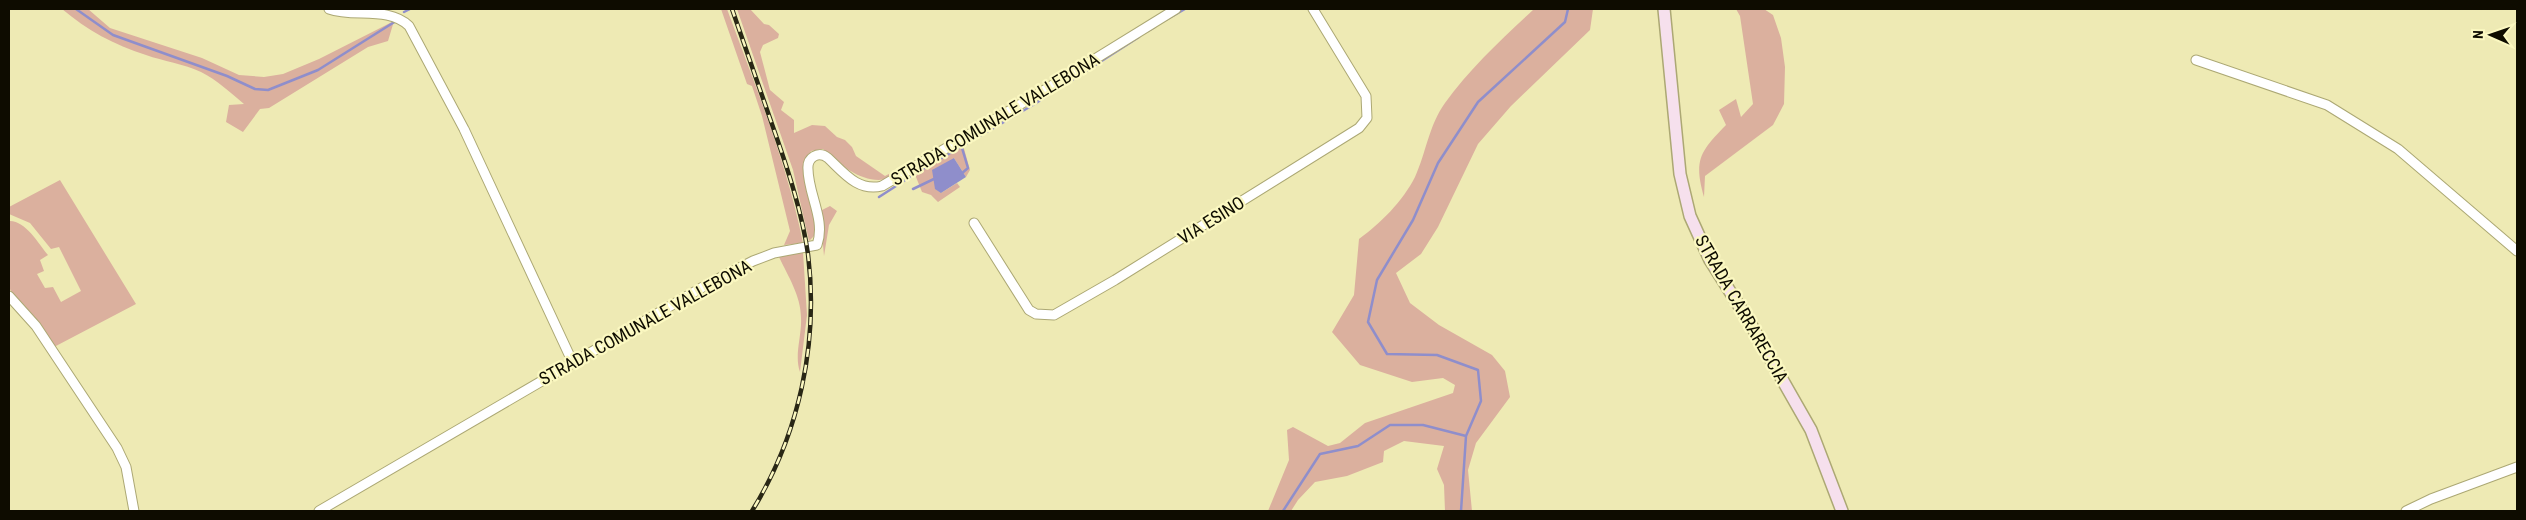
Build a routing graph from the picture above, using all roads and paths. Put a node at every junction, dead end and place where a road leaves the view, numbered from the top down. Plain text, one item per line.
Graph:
1 (329, 9) edge
2 (1176, 9) edge
3 (1313, 9) edge
4 (1664, 9) edge
5 (2196, 60) dead end
6 (974, 223) dead end
7 (2517, 251) edge
8 (9, 296) edge
9 (573, 363) junction
10 (2517, 467) edge
11 (134, 511) edge
12 (319, 511) edge
13 (1842, 511) edge
14 (2406, 511) edge

1 - 9 street
2 - 9 street, STRADA COMUNALE VALLEBONA
3 - 6 street, VIA ESINO
4 - 13 main road, STRADA CARRARECCIA
5 - 7 street
8 - 11 street
9 - 12 street, STRADA COMUNALE VALLEBONA
10 - 14 street

